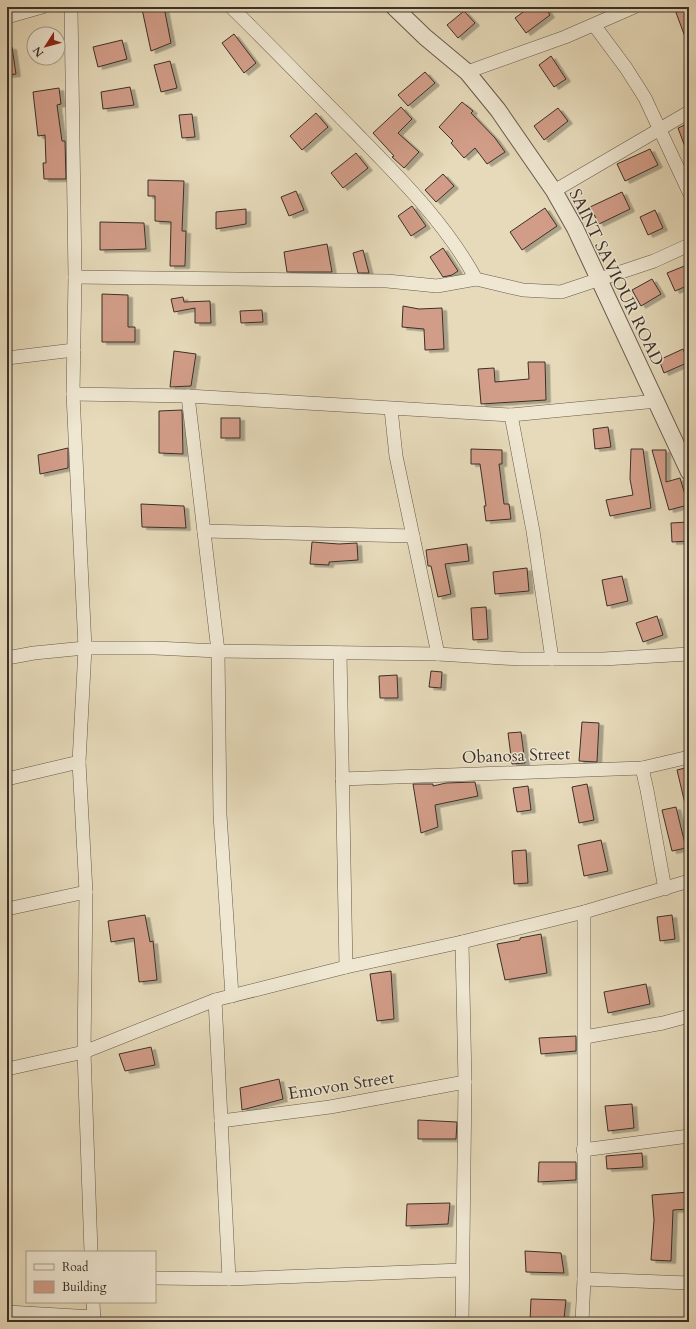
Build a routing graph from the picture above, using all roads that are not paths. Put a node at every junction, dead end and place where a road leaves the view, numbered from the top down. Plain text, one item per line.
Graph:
1 (42, 7) edge
2 (70, 7) edge
3 (231, 7) edge
4 (394, 7) edge
5 (634, 7) edge
6 (7, 17) edge
7 (594, 25) junction
8 (467, 72) junction
9 (689, 112) edge
10 (660, 129) junction
11 (554, 191) junction
12 (689, 192) edge
13 (689, 245) edge
14 (75, 276) junction
15 (476, 279) junction
16 (600, 279) junction
17 (74, 350) junction
18 (7, 358) edge
19 (73, 394) junction
20 (188, 396) junction
21 (657, 401) junction
22 (391, 409) junction
23 (511, 415) junction
24 (689, 472) edge
25 (204, 531) junction
26 (413, 536) junction
27 (85, 648) junction
28 (218, 651) junction
29 (340, 653) junction
30 (438, 654) junction
31 (689, 654) edge
32 (7, 658) edge
33 (552, 659) junction
34 (689, 756) edge
35 (79, 762) junction
36 (642, 768) junction
37 (7, 779) edge
38 (342, 779) junction
39 (689, 881) edge
40 (665, 889) junction
41 (86, 892) junction
42 (7, 909) edge
43 (584, 912) junction
44 (462, 942) junction
45 (346, 967) junction
46 (232, 996) junction
47 (215, 1000) junction
48 (689, 1016) edge
49 (585, 1037) junction
50 (84, 1052) junction
51 (7, 1069) edge
52 (465, 1082) junction
53 (221, 1121) junction
54 (689, 1136) edge
55 (583, 1150) junction
56 (90, 1251) edge
57 (462, 1270) junction
58 (156, 1278) edge
59 (229, 1279) junction
60 (584, 1279) junction
61 (689, 1283) edge
62 (93, 1303) edge
63 (7, 1312) edge
64 (94, 1319) edge
65 (462, 1322) edge
66 (582, 1322) edge

1 - 6 street
2 - 14 street
3 - 15 street
4 - 8 street, SAINT SAVIOUR ROAD
5 - 7 street
7 - 8 street
7 - 10 street
8 - 11 street, SAINT SAVIOUR ROAD
9 - 10 street
10 - 11 street
10 - 12 street
11 - 16 street, SAINT SAVIOUR ROAD
13 - 16 street
14 - 15 street
14 - 17 street
15 - 16 street
16 - 21 street, SAINT SAVIOUR ROAD
17 - 18 street
17 - 19 street
19 - 20 street
19 - 27 street
20 - 22 street
20 - 25 street
21 - 23 street
21 - 24 street, SAINT SAVIOUR ROAD
22 - 23 street
22 - 26 street
23 - 33 street
25 - 26 street
25 - 28 street
26 - 30 street
27 - 28 street
27 - 32 street
27 - 35 street
28 - 29 street
28 - 46 street
29 - 30 street
29 - 38 street
30 - 33 street
31 - 33 street
34 - 36 street, Obanosa Street
35 - 37 street
35 - 41 street
36 - 38 street, Obanosa Street
36 - 40 street
38 - 45 street
39 - 40 street
40 - 43 street
41 - 42 street
41 - 50 street
43 - 44 street
43 - 49 street
44 - 45 street
44 - 52 street
45 - 46 street
46 - 47 street
47 - 50 street
47 - 53 street
48 - 49 street
49 - 55 street
50 - 51 street
50 - 56 street
52 - 53 street, Emovon Street
52 - 57 street
53 - 59 street
54 - 55 street
55 - 60 street
57 - 59 street
57 - 65 street
58 - 59 street
60 - 61 street
60 - 66 street
62 - 64 street
63 - 64 street

